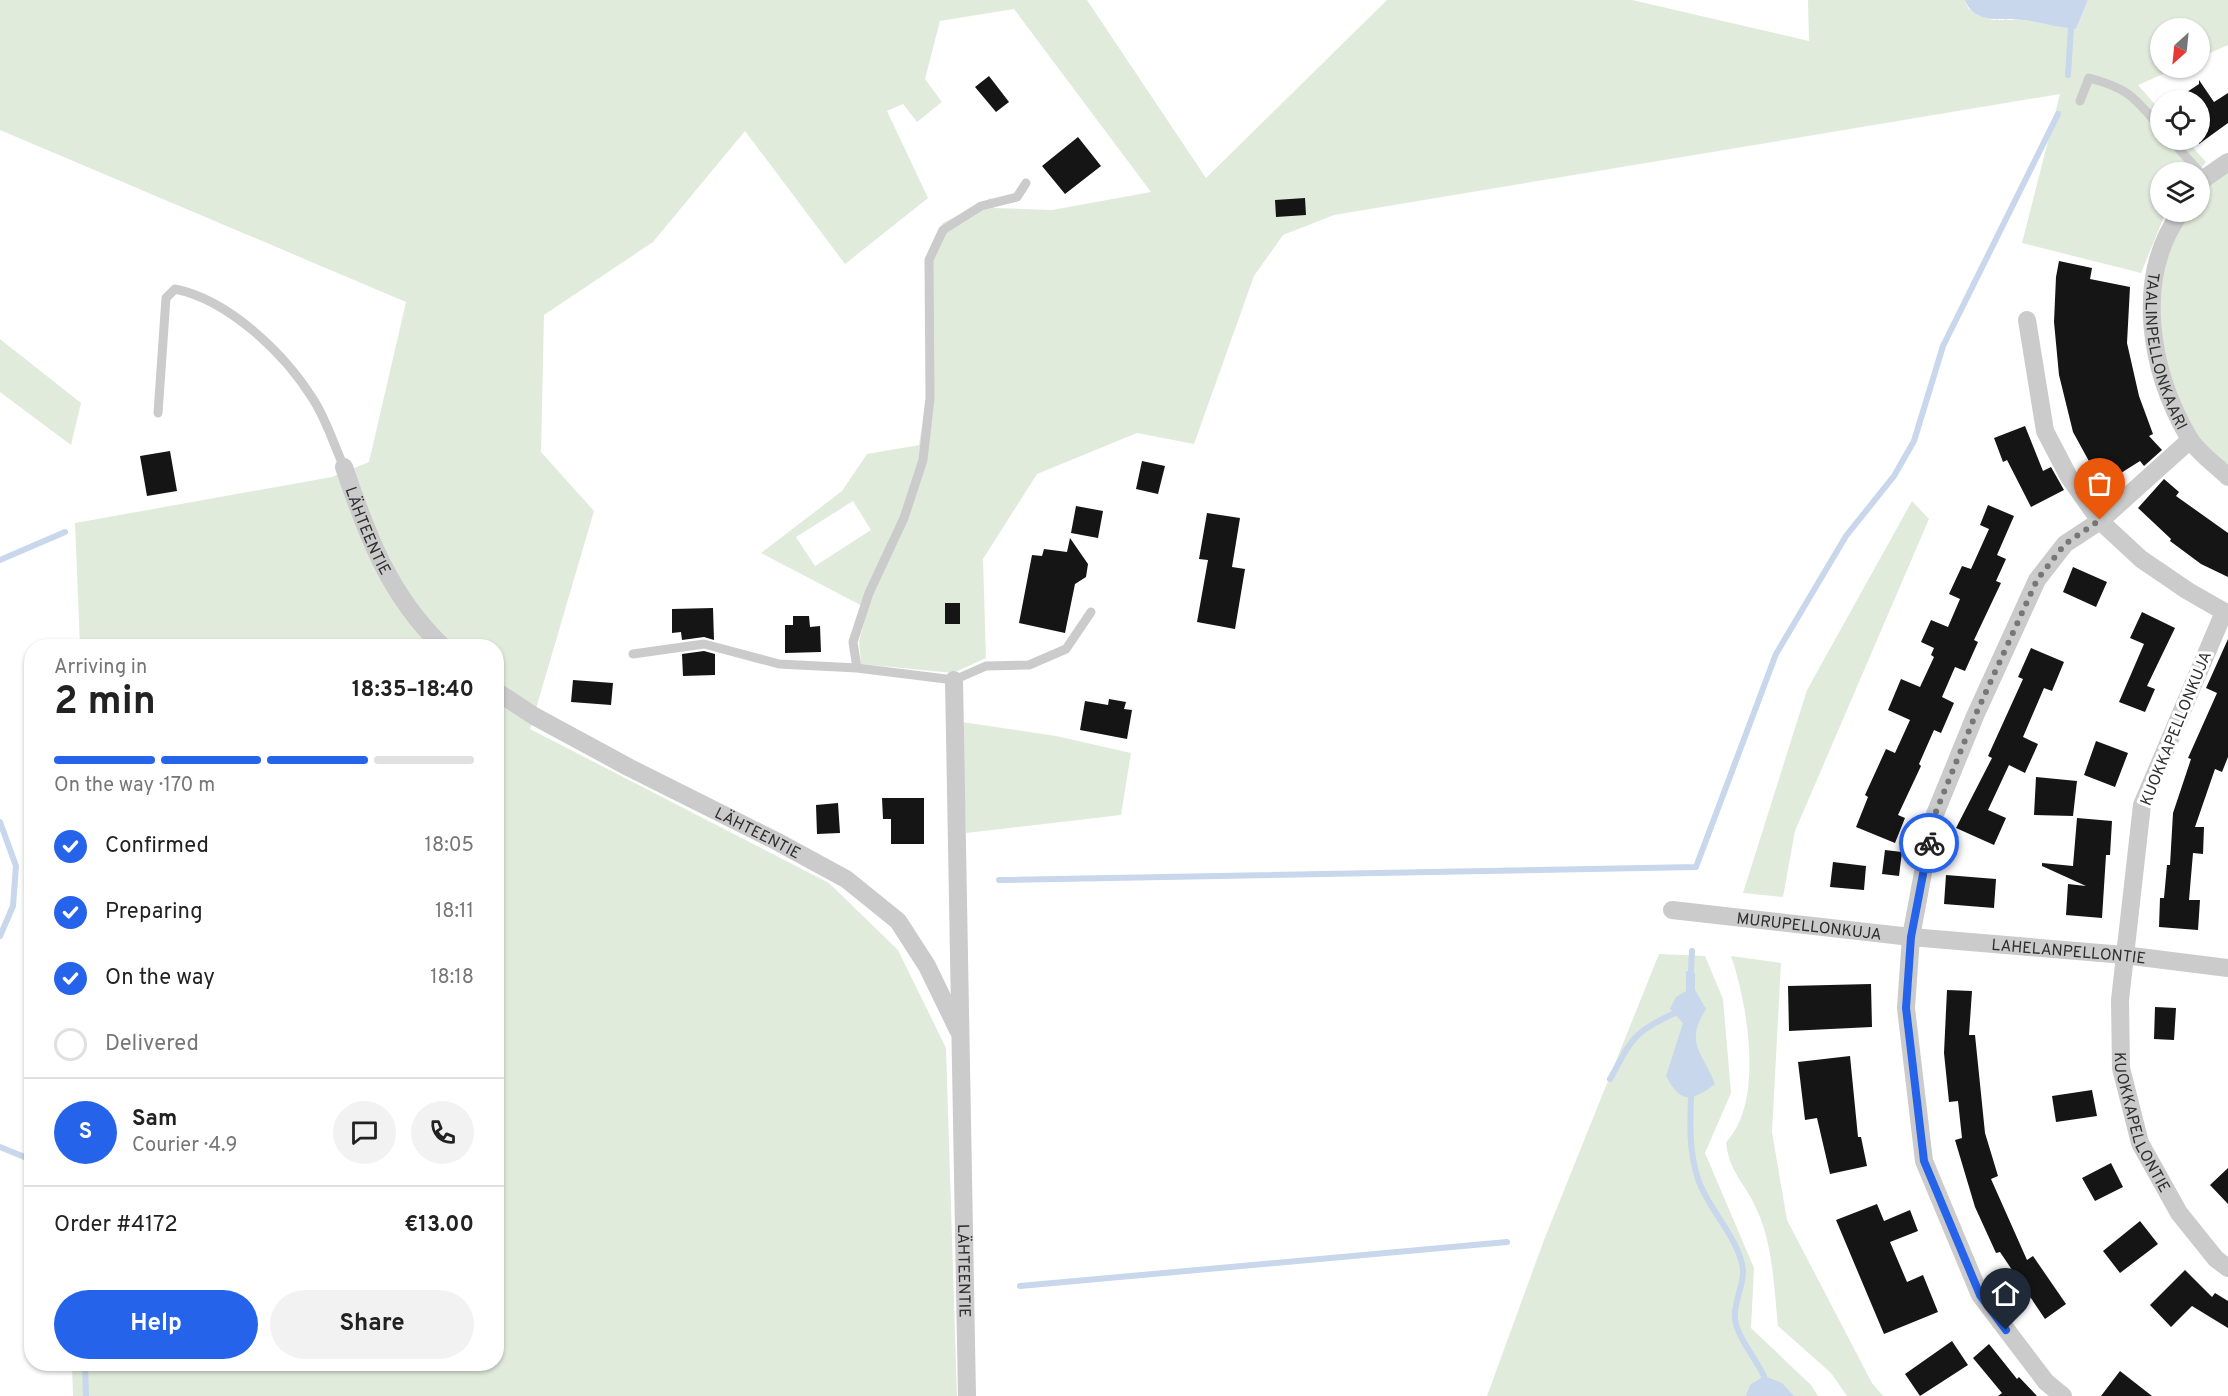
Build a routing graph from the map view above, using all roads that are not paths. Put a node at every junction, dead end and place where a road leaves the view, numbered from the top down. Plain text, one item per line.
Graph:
1 (2080, 101) dead end
2 (2150, 116) edge
3 (2228, 162) edge
4 (2210, 176) edge
5 (1026, 183) dead end
6 (2173, 222) edge
7 (2027, 320) dead end
8 (158, 413) dead end
9 (2190, 440) junction
10 (344, 467) joint
11 (2228, 477) edge
12 (2100, 520) junction
13 (1090, 612) dead end
14 (2226, 613) edge
15 (435, 639) edge
16 (633, 654) dead end
17 (857, 668) junction
18 (954, 680) junction
19 (504, 696) edge
20 (1672, 910) dead end
21 (1911, 937) junction
22 (2124, 955) junction
23 (2228, 968) edge
24 (961, 1037) junction
25 (2228, 1268) edge
26 (967, 1396) edge
27 (2063, 1396) edge

1 - 2 lane
3 - 4 street
5 - 17 lane
6 - 9 street, TAALINPELLONKAARI
7 - 12 street
8 - 10 lane
9 - 11 street, TAALINPELLONKAARI
9 - 12 street
10 - 15 street, LÄHTEENTIE
12 - 14 street
12 - 21 street
13 - 18 lane
14 - 22 street, KUOKKAPELLONKUJA
16 - 17 lane
17 - 18 lane
18 - 24 street, LÄHTEENTIE
19 - 24 street, LÄHTEENTIE
20 - 21 street, MURUPELLONKUJA
21 - 22 street, LAHELANPELLONTIE
21 - 27 street
22 - 23 street, LAHELANPELLONTIE
22 - 25 street, KUOKKAPELLONTIE
24 - 26 street, LÄHTEENTIE

